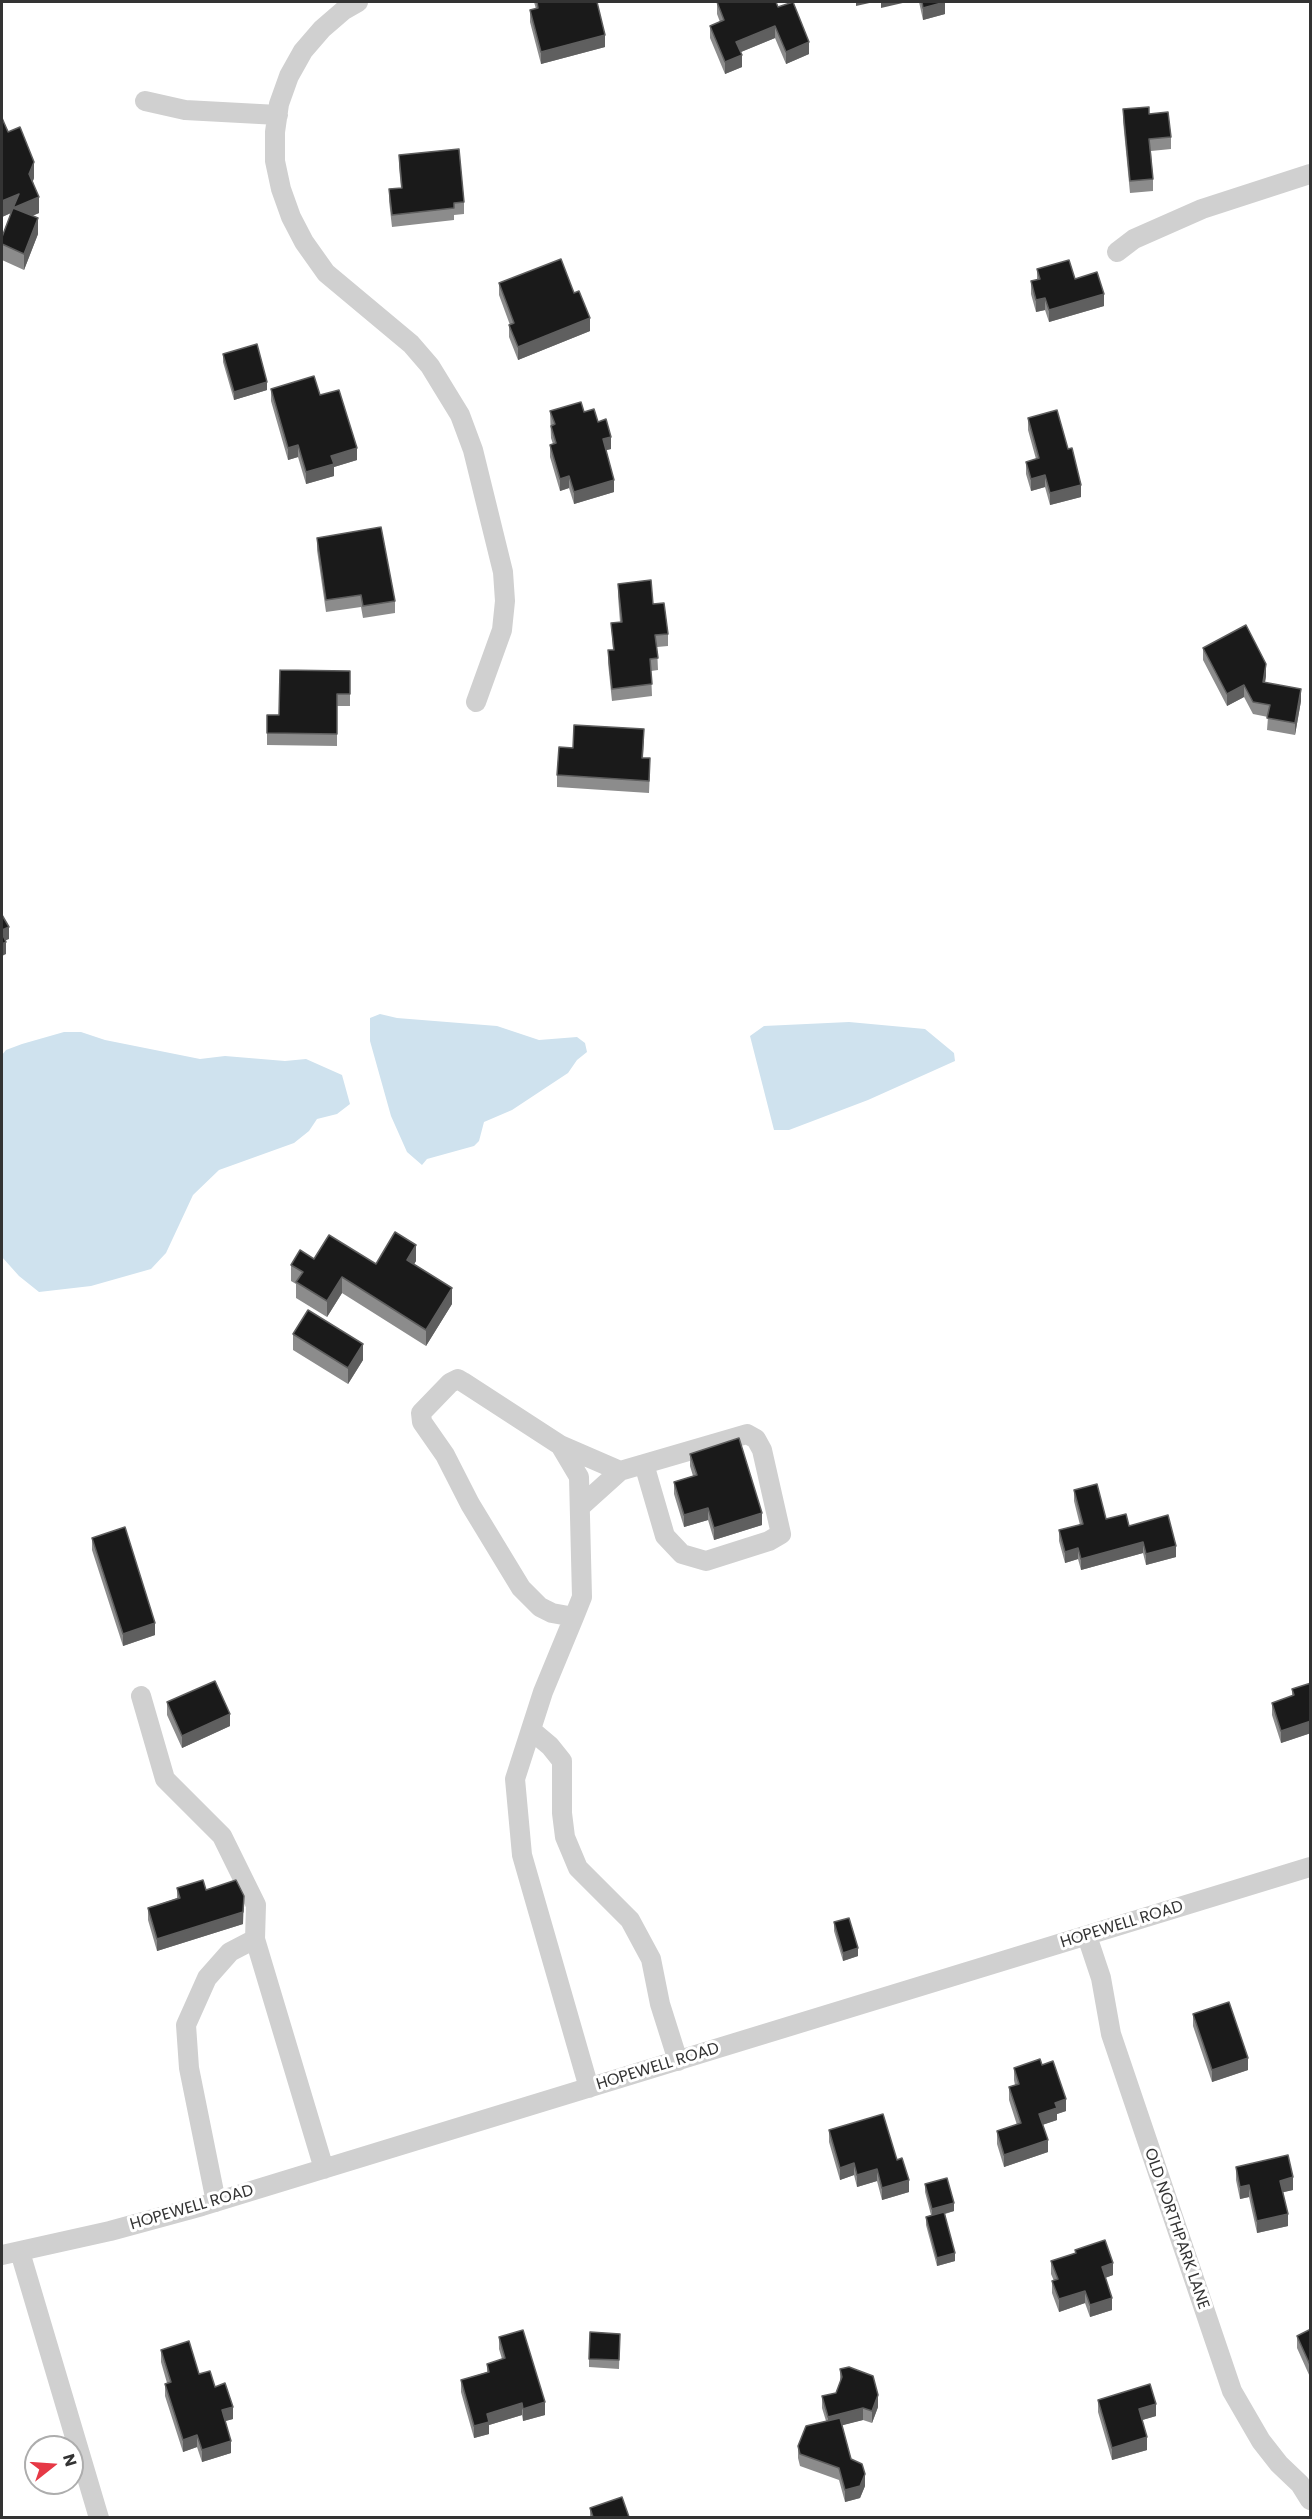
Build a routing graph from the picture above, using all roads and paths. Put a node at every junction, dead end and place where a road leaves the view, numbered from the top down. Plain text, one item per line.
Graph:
1 (358, 2) edge
2 (145, 100) dead end
3 (278, 115) junction
4 (1311, 174) edge
5 (1118, 252) dead end
6 (476, 702) dead end
7 (560, 1445) junction
8 (644, 1464) junction
9 (620, 1471) junction
10 (580, 1507) junction
11 (574, 1617) junction
12 (141, 1696) dead end
13 (531, 1730) junction
14 (1311, 1868) edge
15 (1087, 1936) junction
16 (255, 1939) junction
17 (678, 2061) junction
18 (589, 2088) junction
19 (324, 2169) junction
20 (216, 2202) junction
21 (11, 2253) edge
22 (1311, 2500) edge
23 (99, 2517) edge

1 - 3 street
2 - 3 street
3 - 6 street
4 - 5 street
7 - 9 street
7 - 10 street
7 - 11 street
8 - 8 street
8 - 9 street
9 - 10 street
10 - 11 street
11 - 13 street
12 - 16 street
13 - 17 street
13 - 18 street
14 - 15 street, HOPEWELL ROAD
15 - 17 street, HOPEWELL ROAD
15 - 22 street, OLD NORTHPARK LANE
16 - 19 street
16 - 20 street
17 - 18 street, HOPEWELL ROAD
18 - 19 street, HOPEWELL ROAD
19 - 20 street, HOPEWELL ROAD
20 - 21 street, HOPEWELL ROAD
21 - 23 street

